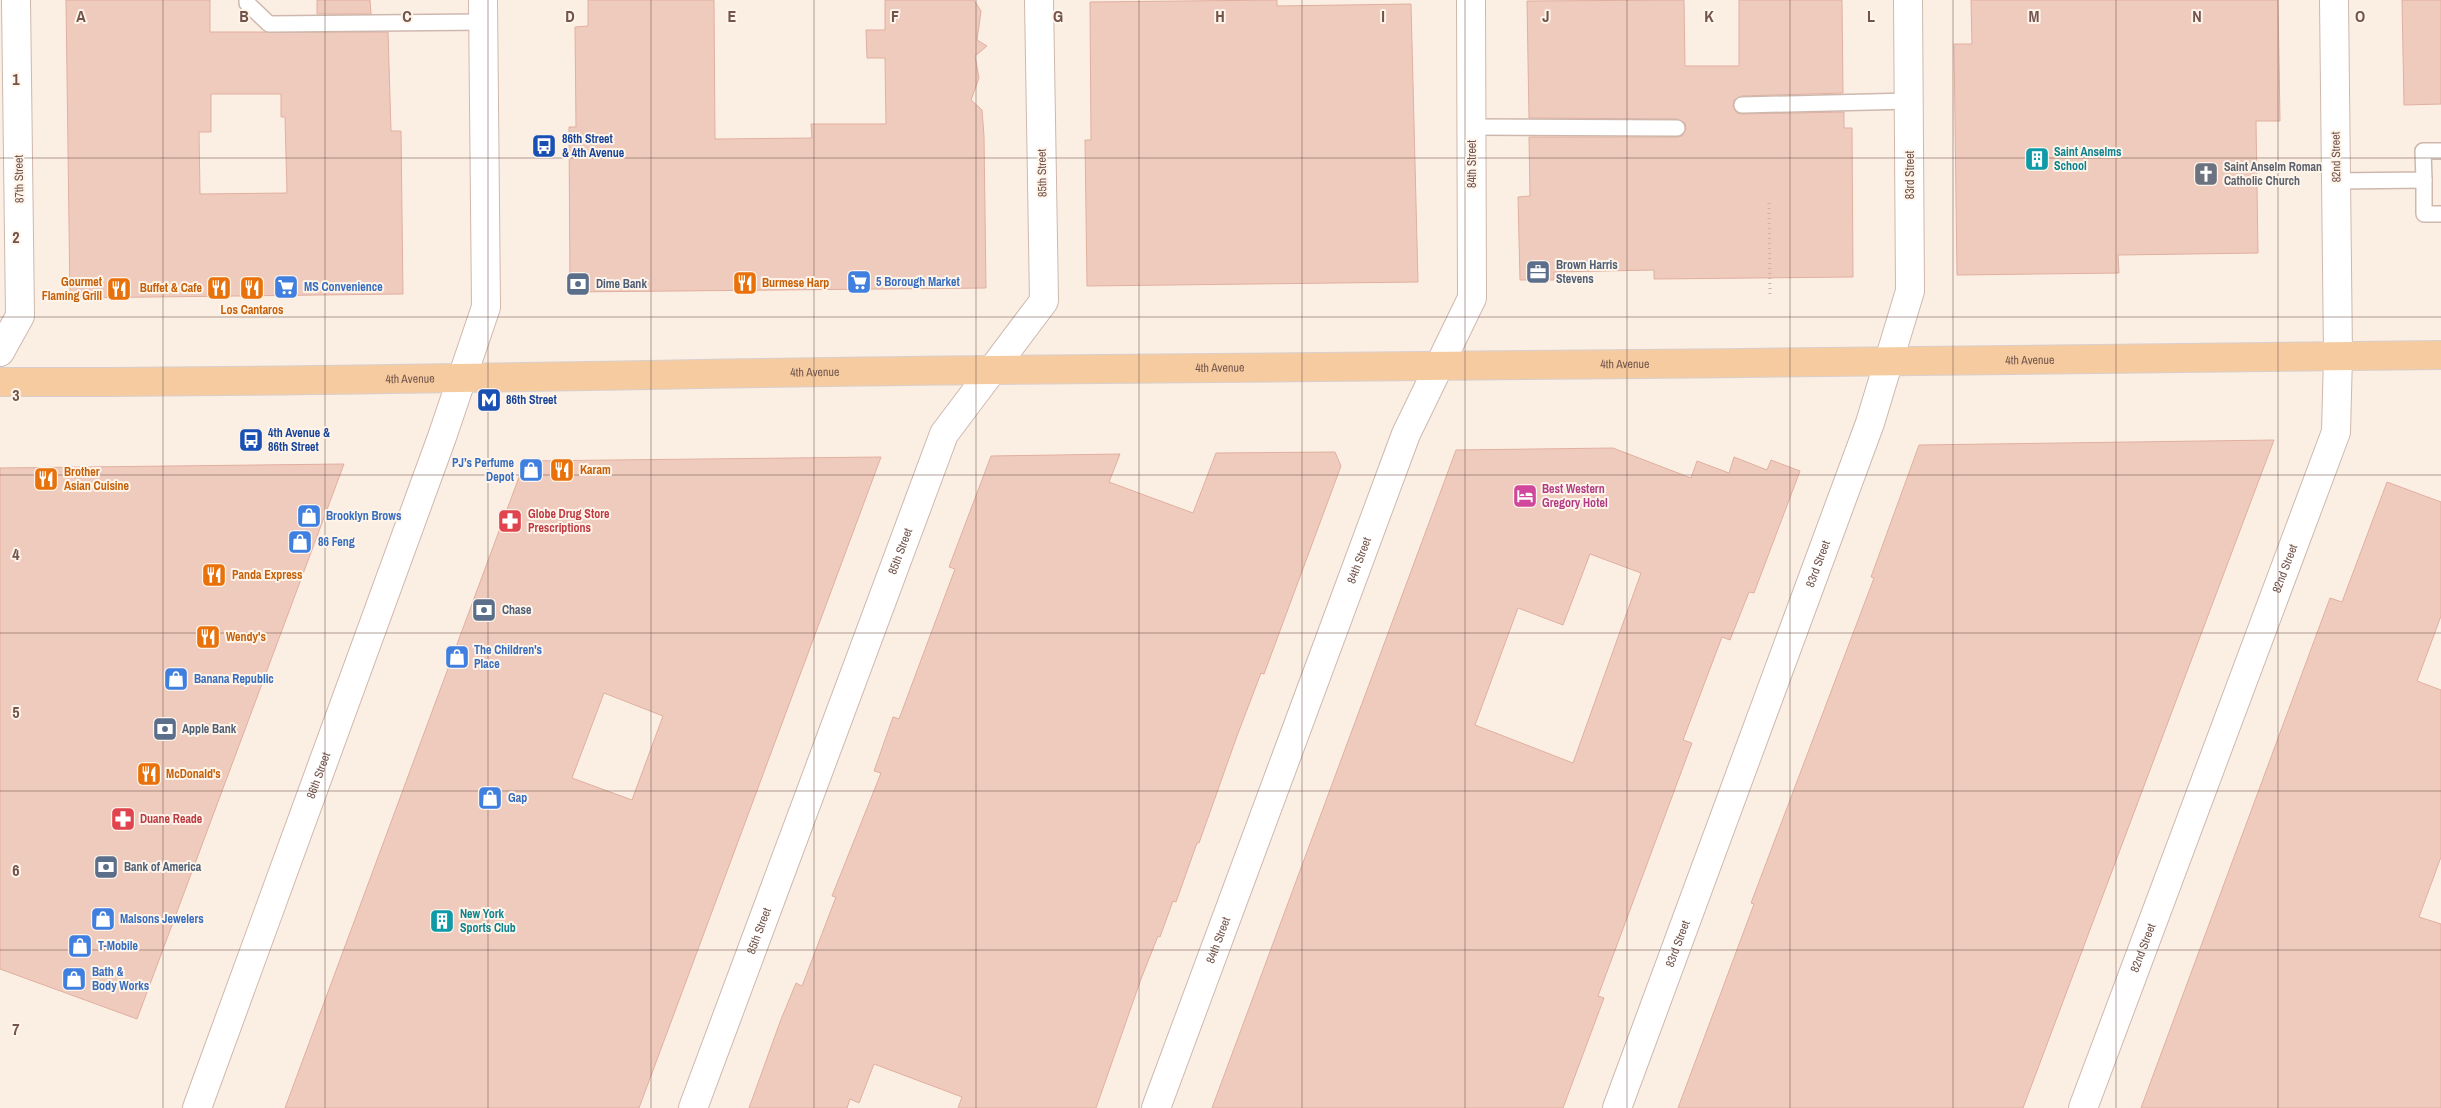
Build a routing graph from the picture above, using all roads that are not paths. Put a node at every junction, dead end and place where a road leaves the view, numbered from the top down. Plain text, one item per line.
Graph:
1 (16, 0) edge
2 (247, 0) edge
3 (1039, 0) edge
4 (1471, 0) edge
5 (1908, 0) edge
6 (2334, 0) edge
7 (483, 11) edge
8 (1910, 101) junction
9 (1742, 105) dead end
10 (1473, 127) junction
11 (1677, 128) dead end
12 (2441, 151) edge
13 (2424, 180) junction
14 (2336, 181) junction
15 (2441, 214) edge
16 (0, 352) edge
17 (2441, 355) edge
18 (2338, 356) junction
19 (1889, 361) junction
20 (1439, 367) junction
21 (994, 370) junction
22 (462, 379) junction
23 (0, 382) edge
24 (197, 1108) edge
25 (693, 1108) edge
26 (1156, 1108) edge
27 (1617, 1108) edge
28 (2083, 1108) edge

1 - 16 street, 87th Street
2 - 7 lane
3 - 21 street, 85th Street
4 - 10 street, 84th Street
5 - 8 street, 83rd Street
6 - 14 street, 82nd Street
7 - 22 street, 86th Street
8 - 9 lane
8 - 19 street, 83rd Street
10 - 11 lane
10 - 20 street, 84th Street
12 - 13 lane
13 - 14 lane
13 - 15 lane
14 - 18 street, 82nd Street
17 - 18 main road, 4th Avenue
18 - 19 main road, 4th Avenue
18 - 28 street, 82nd Street
19 - 20 main road, 4th Avenue
19 - 27 street, 83rd Street
20 - 21 main road, 4th Avenue
20 - 26 street, 84th Street
21 - 22 main road, 4th Avenue
21 - 25 street, 85th Street
22 - 23 main road, 4th Avenue
22 - 24 street, 86th Street

